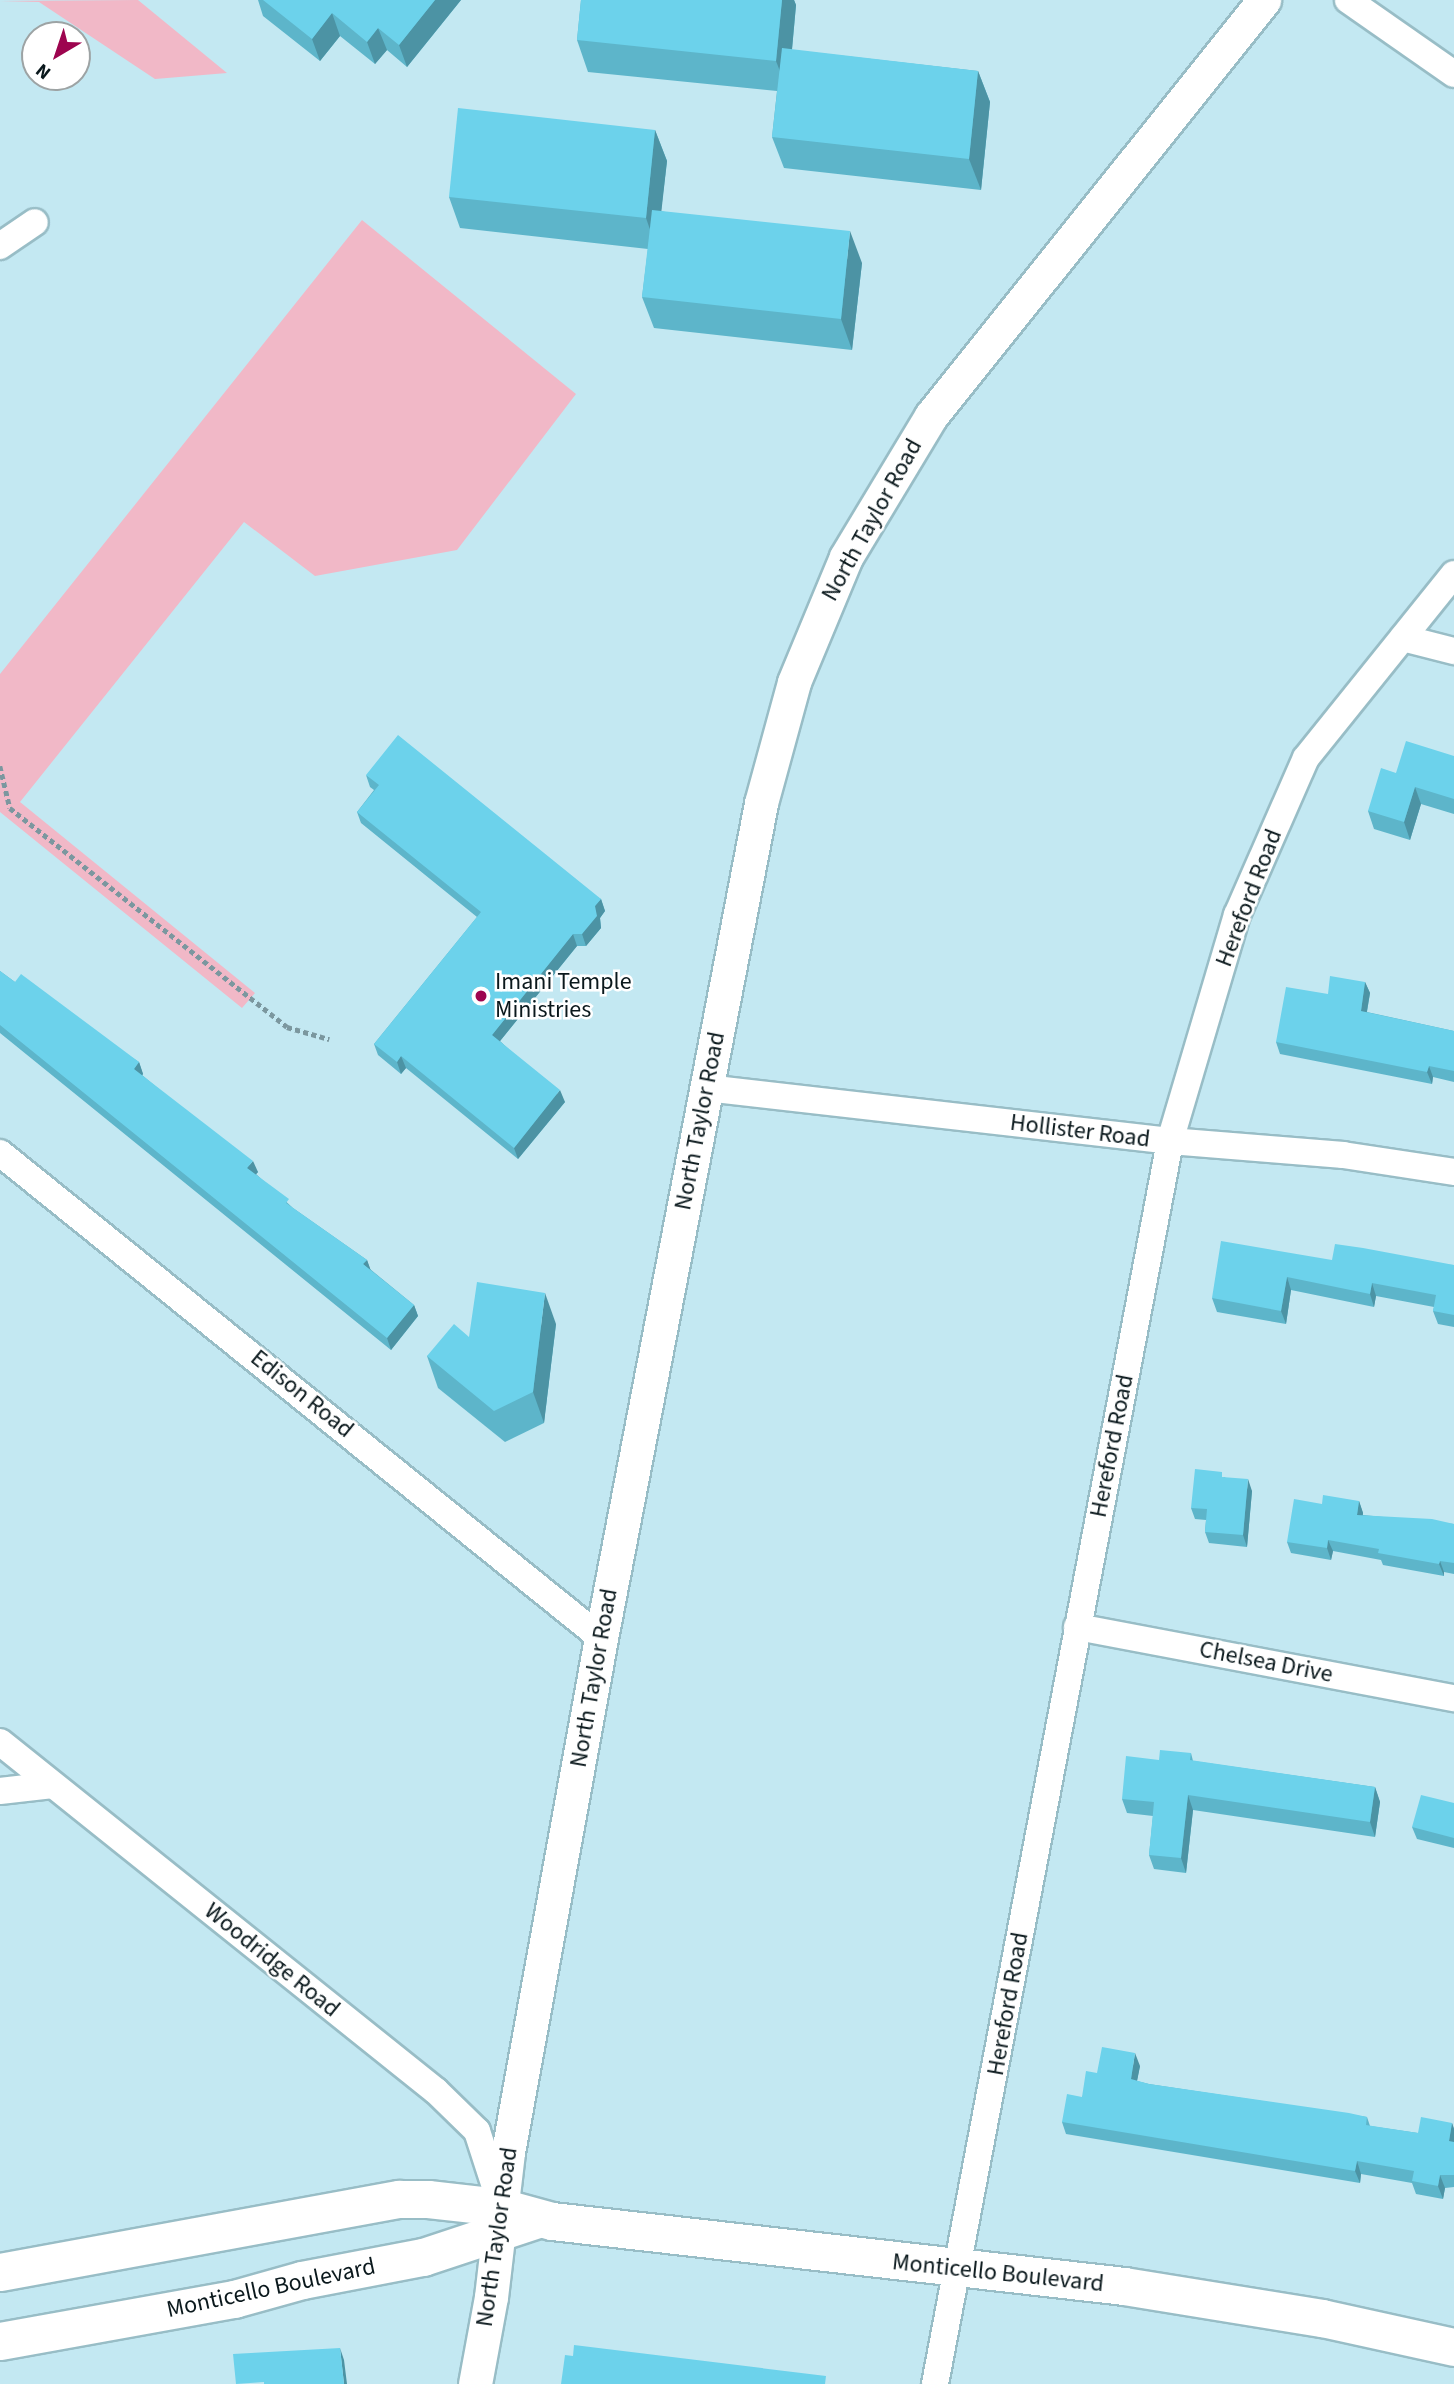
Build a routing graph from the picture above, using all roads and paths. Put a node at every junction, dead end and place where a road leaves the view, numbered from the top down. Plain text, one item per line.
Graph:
1 (1264, 0) edge
2 (1348, 0) edge
3 (1454, 74) edge
4 (35, 222) dead end
5 (0, 246) edge
6 (1454, 574) edge
7 (1403, 638) junction
8 (1454, 652) edge
9 (0, 766) edge
10 (329, 1039) dead end
11 (706, 1088) junction
12 (1170, 1141) junction
13 (0, 1153) edge
14 (1454, 1172) edge
15 (1077, 1627) junction
16 (601, 1638) junction
17 (1454, 1698) edge
18 (0, 1742) edge
19 (52, 1785) junction
20 (0, 1791) edge
21 (500, 2221) junction
22 (956, 2269) junction
23 (0, 2272) edge
24 (0, 2341) edge
25 (1454, 2347) edge
26 (475, 2384) edge
27 (935, 2384) edge

1 - 11 street, North Taylor Road
2 - 3 street
4 - 5 street
6 - 7 street, Hereford Road
7 - 8 street
7 - 12 street, Hereford Road
9 - 10 path
11 - 12 street, Hollister Road
11 - 16 street, North Taylor Road
12 - 14 street, Hollister Road
12 - 15 street, Hereford Road
13 - 16 street, Edison Road
15 - 17 street, Chelsea Drive
15 - 22 street, Hereford Road
16 - 21 street, North Taylor Road
18 - 19 street, Woodridge Road
19 - 20 street
19 - 21 street, Woodridge Road
21 - 22 main road, Monticello Boulevard
21 - 23 main road, Monticello Boulevard
21 - 24 main road, Monticello Boulevard
21 - 26 street, North Taylor Road
22 - 25 main road, Monticello Boulevard
22 - 27 street, Hereford Road

